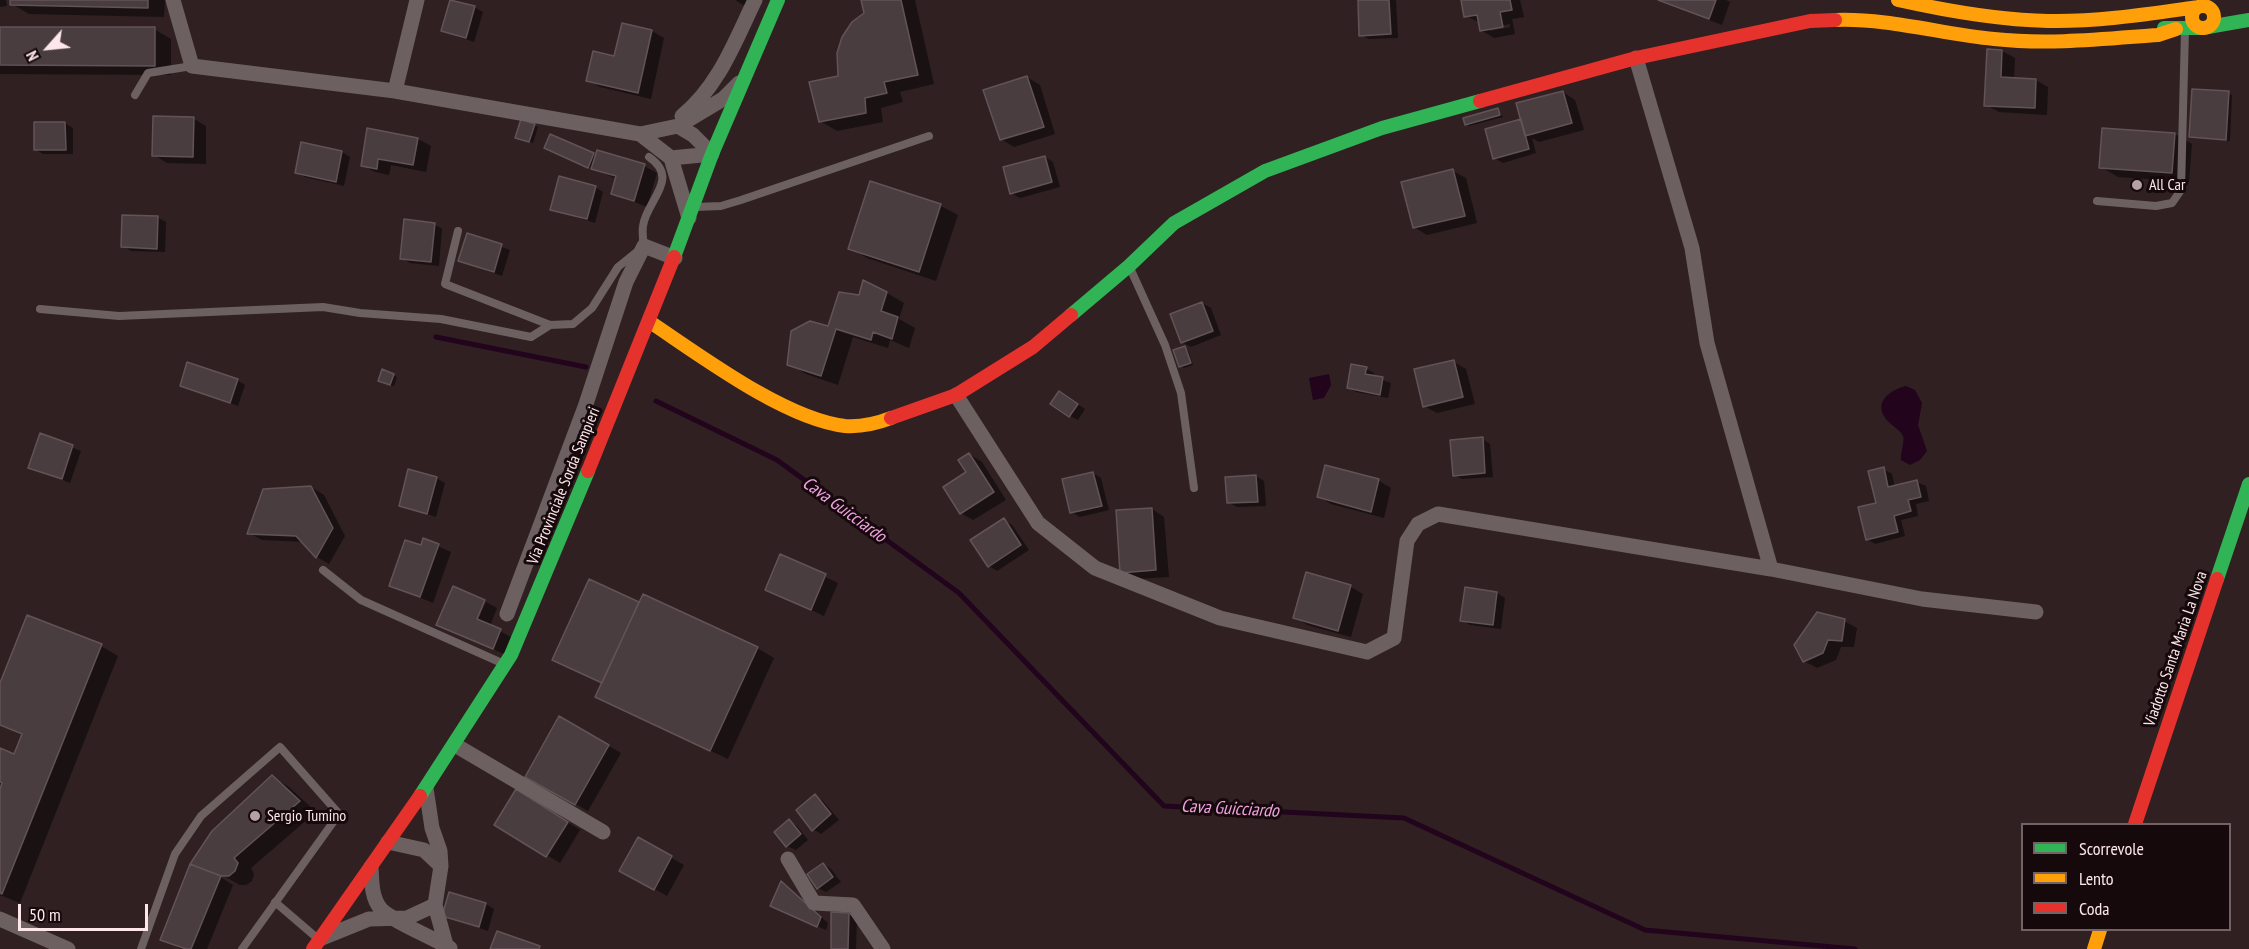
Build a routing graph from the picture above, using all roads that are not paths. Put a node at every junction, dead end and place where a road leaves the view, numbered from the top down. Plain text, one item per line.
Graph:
1 (172, 0) edge
2 (417, 0) edge
3 (755, 0) edge
4 (778, 0) edge
5 (1898, 0) edge
6 (2204, 5) edge
7 (2249, 7) edge
8 (2165, 12) junction
9 (2080, 19) junction
10 (2249, 20) edge
11 (2205, 28) junction
12 (2181, 29) junction
13 (2147, 31) junction
14 (1636, 58) junction
15 (192, 66) junction
16 (746, 77) junction
17 (395, 91) junction
18 (135, 94) dead end
19 (670, 128) junction
20 (640, 134) junction
21 (929, 136) dead end
22 (712, 154) junction
23 (649, 157) dead end
24 (671, 158) junction
25 (2097, 201) dead end
26 (691, 213) junction
27 (458, 231) dead end
28 (644, 246) junction
29 (675, 258) junction
30 (1129, 266) junction
31 (40, 309) dead end
32 (650, 322) junction
33 (550, 326) junction
34 (956, 395) junction
35 (2249, 484) edge
36 (1194, 488) dead end
37 (1771, 569) junction
38 (323, 570) dead end
39 (2036, 612) dead end
40 (507, 614) dead end
41 (505, 664) junction
42 (455, 745) junction
43 (426, 788) junction
44 (2136, 823) edge
45 (603, 832) dead end
46 (388, 842) junction
47 (788, 859) dead end
48 (441, 866) junction
49 (371, 867) junction
50 (275, 902) junction
51 (435, 905) junction
52 (392, 917) junction
53 (0, 919) edge
54 (2100, 931) edge
55 (316, 944) edge
56 (449, 947) edge
57 (68, 949) edge
58 (141, 949) edge
59 (242, 949) edge
60 (883, 949) edge
61 (2094, 949) edge

1 - 15 street
2 - 17 street
3 - 19 street
4 - 16 street, Via Provinciale Sorda Sampieri
5 - 9 street
6 - 7 street
6 - 8 street
6 - 11 street
6 - 11 street
8 - 9 street
8 - 13 street
9 - 13 street
10 - 11 street
11 - 12 street
12 - 13 street
12 - 25 lane
13 - 14 street
14 - 30 street
14 - 37 street
15 - 17 street
15 - 18 lane
16 - 19 street
16 - 22 street, Via Provinciale Sorda Sampieri
17 - 20 street
19 - 20 street
19 - 22 street
20 - 24 street
21 - 26 lane
22 - 24 street
22 - 26 street, Via Provinciale Sorda Sampieri
23 - 28 lane
24 - 26 street
26 - 29 street, Via Provinciale Sorda Sampieri
27 - 33 lane
28 - 29 street
28 - 33 lane
28 - 40 street
29 - 32 street, Via Provinciale Sorda Sampieri
30 - 34 street
30 - 36 lane
31 - 33 lane
32 - 34 street
32 - 41 street, Via Provinciale Sorda Sampieri
34 - 37 street
35 - 44 street, Viadotto Santa Maria La Nova
37 - 39 street
38 - 41 lane
41 - 42 street, Via Provinciale Sorda Sampieri
42 - 43 street, Via Provinciale Sorda Sampieri
42 - 45 street
43 - 46 street, Via Provinciale Sorda Sampieri
43 - 48 street
46 - 48 street
46 - 49 street, Via Provinciale Sorda Sampieri
47 - 60 street
48 - 51 street
49 - 52 street
49 - 55 street, Via Provinciale Sorda Sampieri
50 - 55 lane
50 - 58 lane
50 - 59 lane
51 - 52 street
51 - 56 street
52 - 55 street
52 - 56 street
53 - 57 street
54 - 61 street

